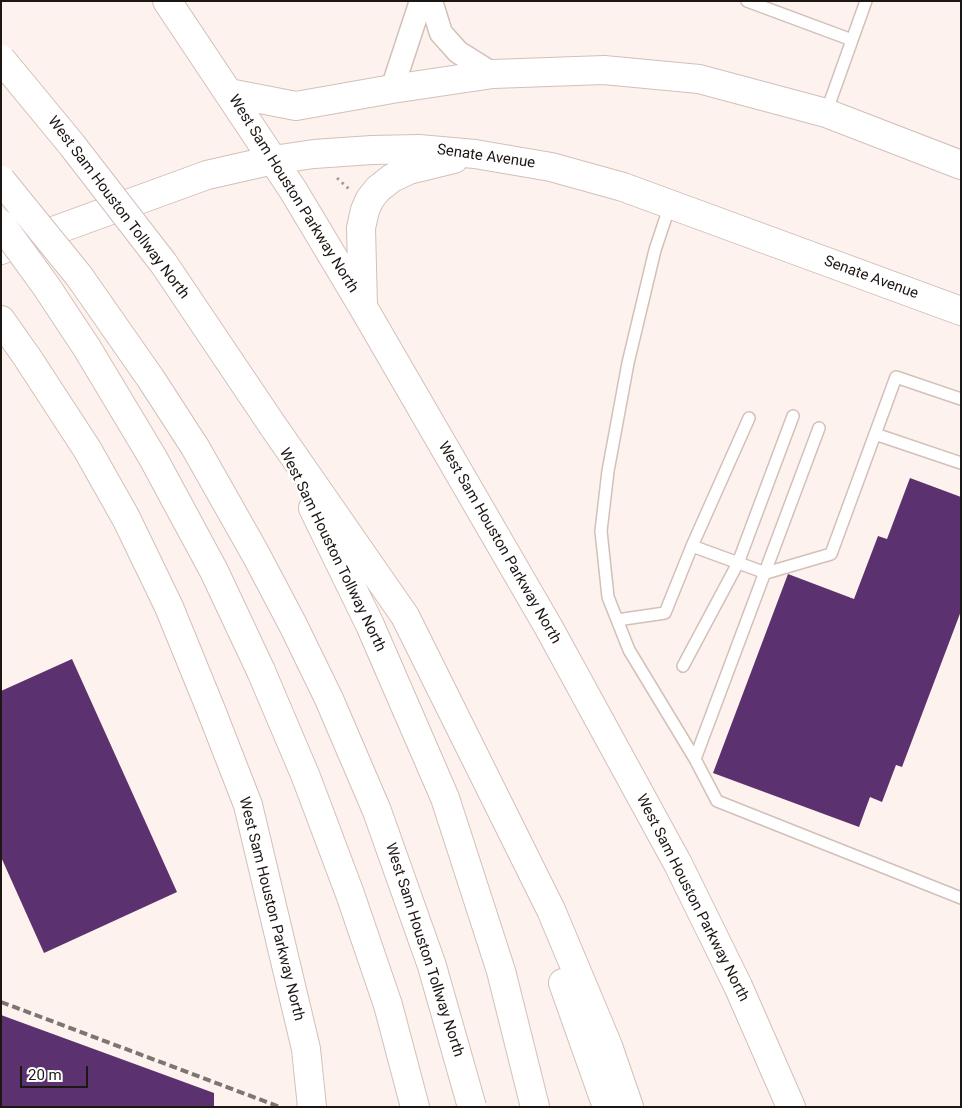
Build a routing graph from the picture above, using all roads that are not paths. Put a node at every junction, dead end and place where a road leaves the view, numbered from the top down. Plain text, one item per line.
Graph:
1 (167, 1) edge
2 (421, 1) edge
3 (431, 1) edge
4 (746, 1) edge
5 (866, 1) edge
6 (852, 40) junction
7 (1, 59) edge
8 (494, 74) junction
9 (392, 89) junction
10 (229, 93) junction
11 (826, 112) junction
12 (475, 154) junction
13 (273, 160) junction
14 (961, 165) edge
15 (1, 180) edge
16 (670, 205) junction
17 (1, 224) edge
18 (1, 250) edge
19 (363, 307) junction
20 (961, 311) edge
21 (1, 320) edge
22 (961, 399) edge
23 (792, 416) dead end
24 (749, 418) dead end
25 (273, 426) junction
26 (820, 428) dead end
27 (875, 434) junction
28 (961, 463) edge
29 (692, 546) junction
30 (738, 563) junction
31 (766, 573) junction
32 (617, 620) junction
33 (683, 666) dead end
34 (695, 759) junction
35 (484, 778) junction
36 (961, 898) edge
37 (312, 1107) edge
38 (415, 1107) edge
39 (472, 1107) edge
40 (535, 1107) edge
41 (607, 1107) edge
42 (629, 1107) edge
43 (791, 1107) edge

1 - 10 main road, West Sam Houston Parkway North
2 - 9 street
3 - 8 street
4 - 6 lane
5 - 6 lane
6 - 11 lane
7 - 25 main road, West Sam Houston Tollway North, bridge
8 - 9 main road
8 - 11 main road
9 - 10 main road
10 - 13 main road, West Sam Houston Parkway North
11 - 14 main road
12 - 13 main road, Senate Avenue
12 - 16 main road, Senate Avenue
12 - 19 main road
13 - 18 main road, Senate Avenue
13 - 19 main road, West Sam Houston Parkway North
15 - 39 main road, West Sam Houston Tollway North, bridge
16 - 20 main road, Senate Avenue
16 - 32 lane
17 - 38 main road, bridge
19 - 43 main road, West Sam Houston Parkway North
21 - 37 main road, West Sam Houston Parkway North
22 - 27 lane
23 - 30 lane
24 - 29 lane
25 - 35 main road
25 - 40 main road, West Sam Houston Tollway North
26 - 31 lane
27 - 28 lane
27 - 31 lane
29 - 30 lane
29 - 32 lane
30 - 31 lane
30 - 33 lane
31 - 34 lane
32 - 34 lane
34 - 36 lane
35 - 41 main road
35 - 42 main road

